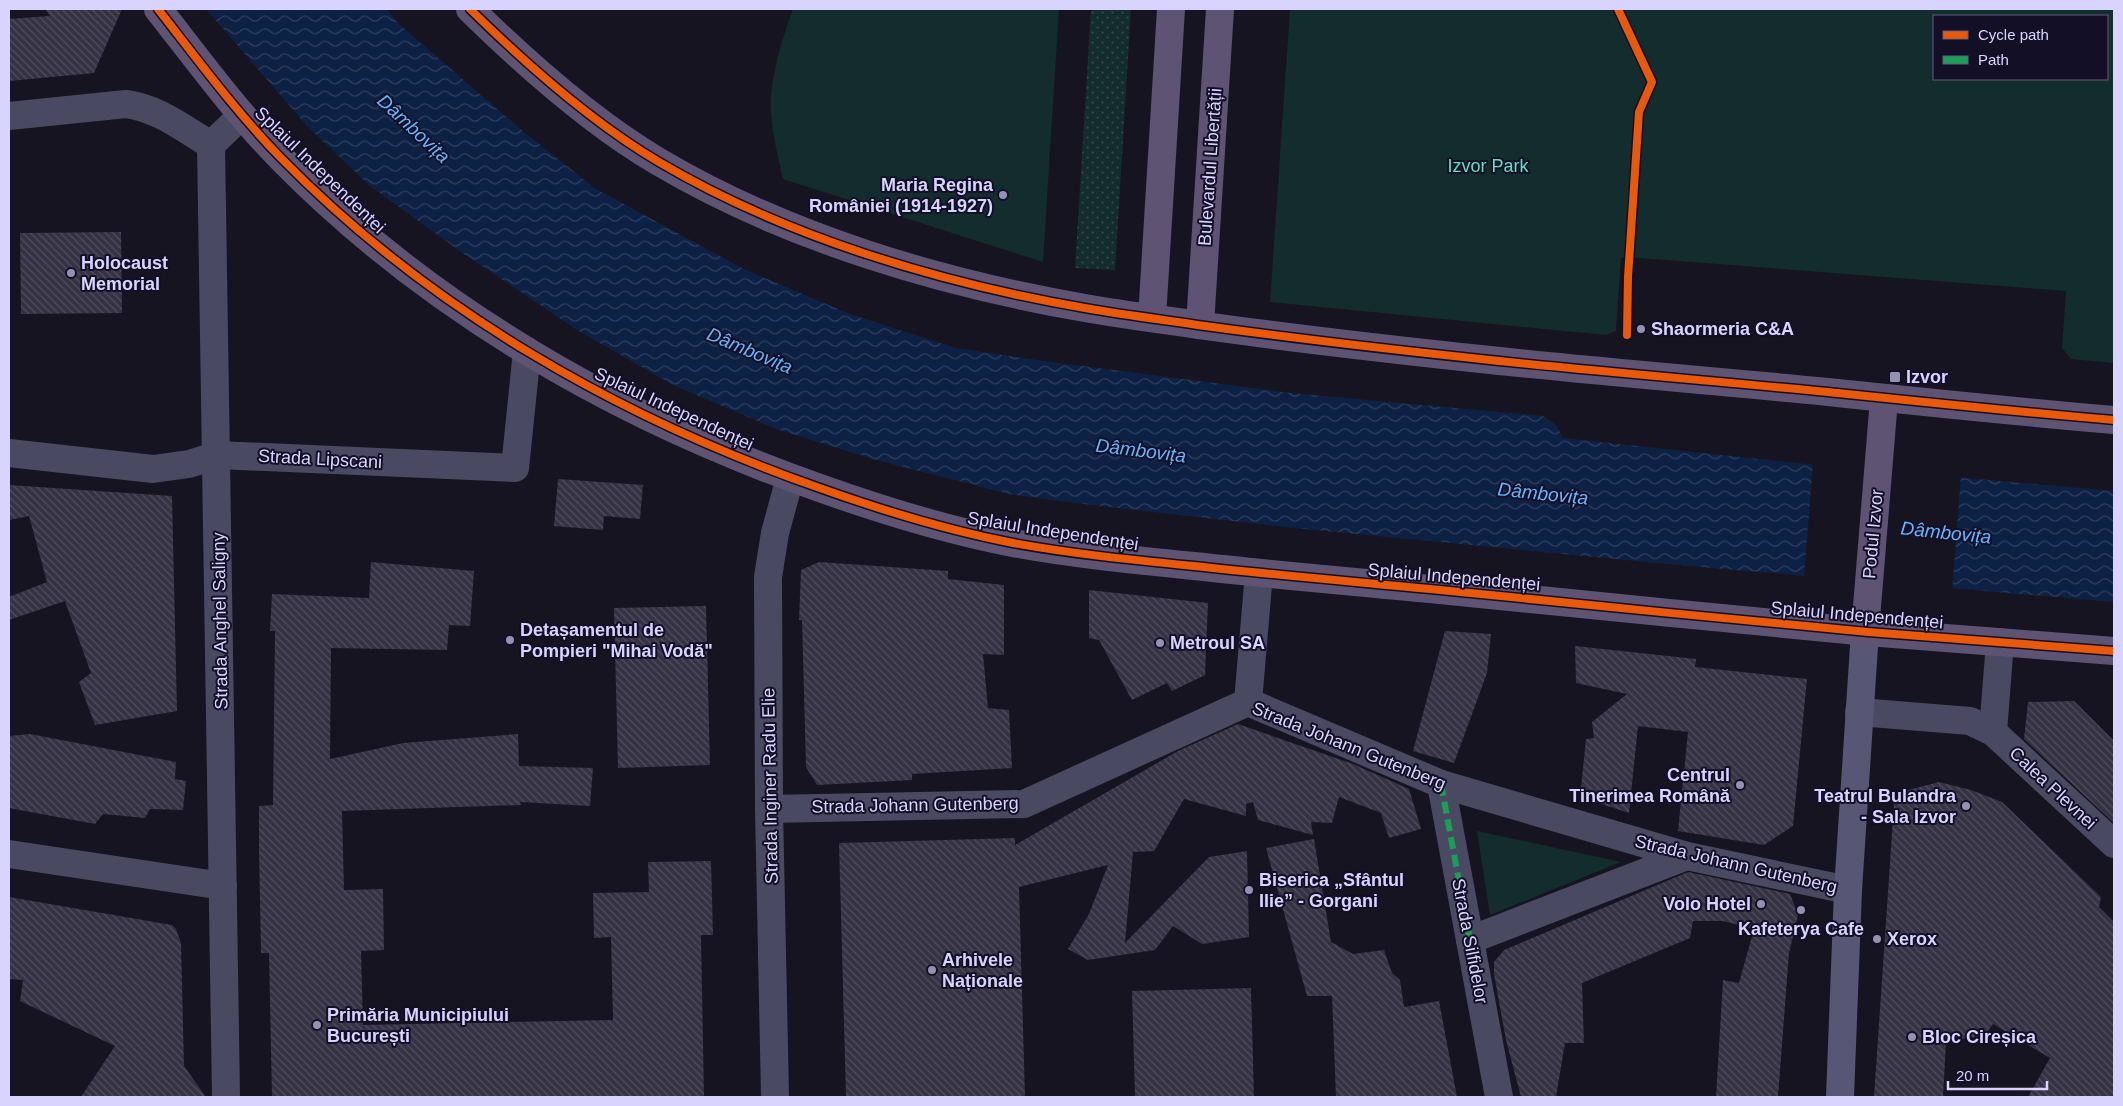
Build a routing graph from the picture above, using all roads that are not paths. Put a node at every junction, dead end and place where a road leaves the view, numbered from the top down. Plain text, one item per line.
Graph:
1 (158, 9) edge
2 (470, 9) edge
3 (1171, 9) edge
4 (1220, 9) edge
5 (9, 116) edge
6 (242, 116) junction
7 (211, 145) junction
8 (1152, 318) junction
9 (1200, 325) junction
10 (527, 351) junction
11 (1884, 399) junction
12 (2114, 420) edge
13 (9, 453) edge
14 (218, 455) junction
15 (790, 478) junction
16 (1259, 573) junction
17 (1865, 631) junction
18 (2000, 642) junction
19 (2114, 651) edge
20 (1248, 702) junction
21 (1859, 712) junction
22 (1993, 732) junction
23 (1441, 784) junction
24 (769, 809) junction
25 (2114, 844) edge
26 (9, 854) edge
27 (1687, 856) junction
28 (223, 886) junction
29 (1848, 890) junction
30 (1470, 940) junction
31 (226, 1097) edge
32 (775, 1097) edge
33 (1499, 1097) edge
34 (1840, 1097) edge

1 - 6 main road, Splaiul Independenței
2 - 8 main road
3 - 8 main road
4 - 9 main road, Bulevardul Libertății
5 - 7 street
6 - 7 street
6 - 10 main road, Splaiul Independenței
7 - 14 street, Strada Anghel Saligny
8 - 9 main road
9 - 11 main road
10 - 14 street, Strada Lipscani
10 - 15 main road, Splaiul Independenței
11 - 12 main road
11 - 17 main road, Podul Izvor
13 - 14 street, Strada Lipscani
14 - 28 street, Strada Anghel Saligny
15 - 16 main road, Splaiul Independenței
15 - 24 street, Strada Inginer Radu Elie
16 - 17 main road, Splaiul Independenței
16 - 20 street
17 - 18 main road, Splaiul Independenței
17 - 21 main road
18 - 19 main road, Splaiul Independenței
18 - 22 street
20 - 23 street, Strada Johann Gutenberg
20 - 24 street, Strada Johann Gutenberg
21 - 22 street, Calea Plevnei
21 - 29 main road
22 - 25 street, Calea Plevnei
23 - 27 street, Strada Johann Gutenberg
23 - 30 street, Strada Silfidelor
24 - 32 street, Strada Inginer Radu Elie
26 - 28 street
27 - 29 street, Strada Johann Gutenberg
27 - 30 street
28 - 31 street, Strada Anghel Saligny
29 - 34 main road
30 - 33 street, Strada Silfidelor

